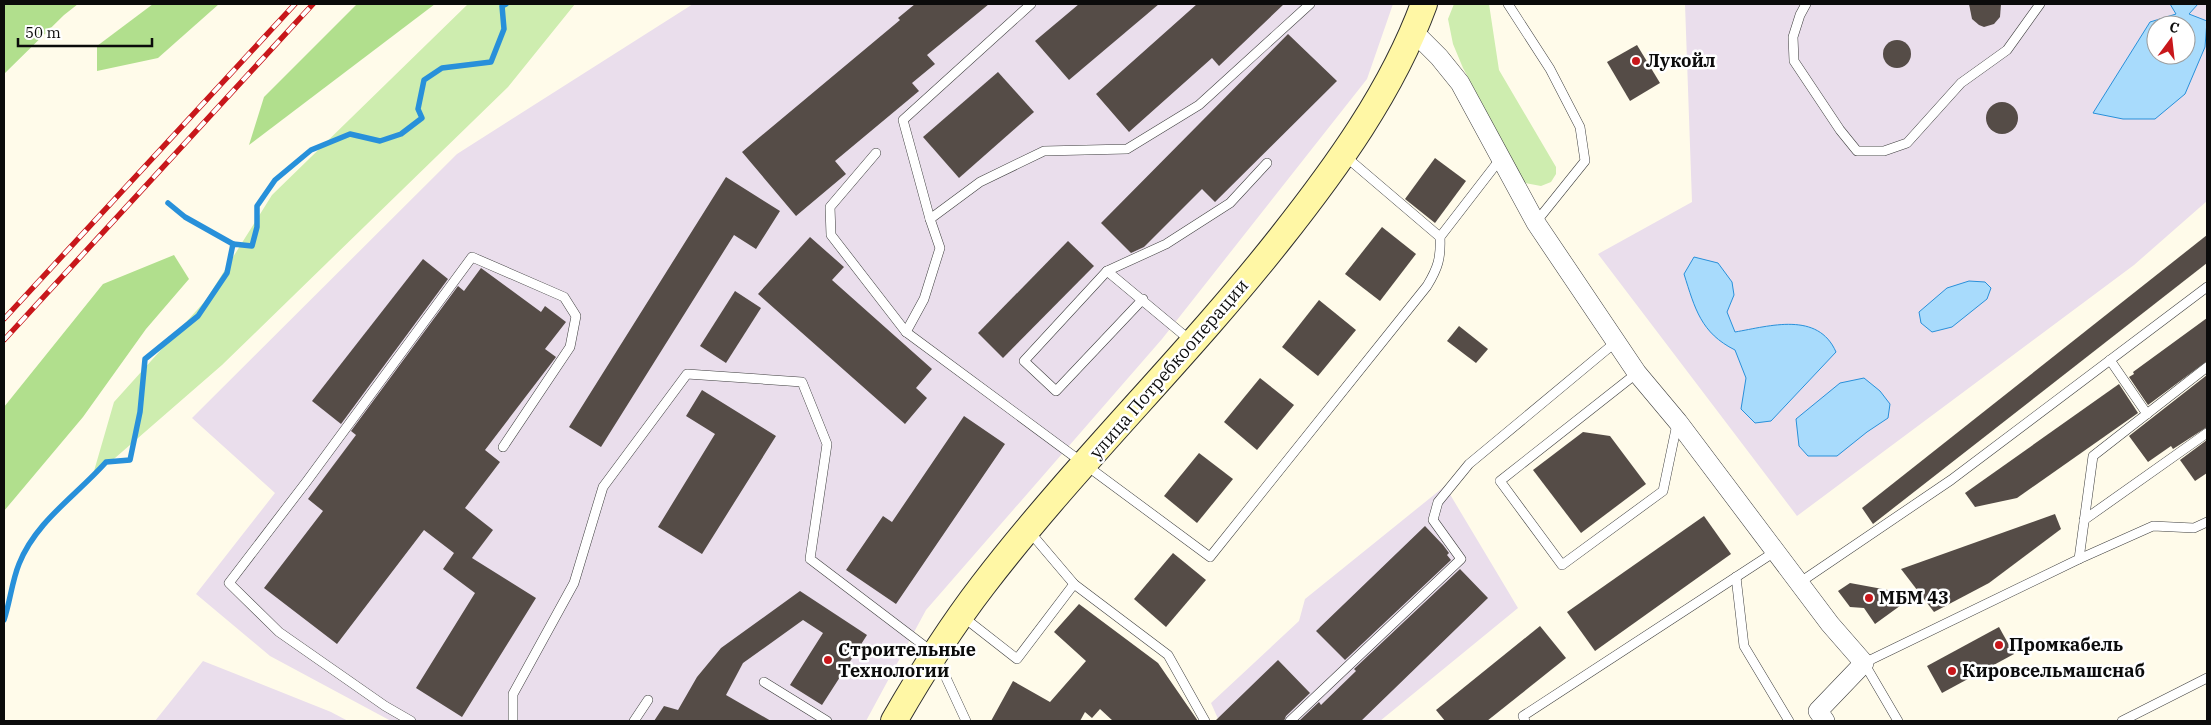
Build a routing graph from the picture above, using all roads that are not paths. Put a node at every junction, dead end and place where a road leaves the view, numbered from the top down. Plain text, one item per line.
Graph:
1 (1031, 4) edge
2 (1310, 4) edge
3 (1424, 4) edge
4 (1508, 4) edge
5 (1806, 4) edge
6 (2040, 4) edge
7 (1414, 32) junction
8 (876, 153) dead end
9 (1343, 155) junction
10 (1502, 158) junction
11 (1267, 163) dead end
12 (930, 219) junction
13 (1536, 223) junction
14 (1440, 237) junction
15 (1107, 271) junction
16 (2207, 287) edge
17 (1143, 299) junction
18 (906, 332) junction
19 (1617, 341) junction
20 (1194, 342) junction
21 (2110, 360) junction
22 (2207, 367) edge
23 (1637, 372) junction
24 (2147, 414) junction
25 (1678, 422) junction
26 (2207, 433) edge
27 (503, 447) dead end
28 (1084, 466) junction
29 (2084, 520) junction
30 (2207, 522) edge
31 (1028, 530) junction
32 (1776, 551) junction
33 (2079, 559) junction
34 (1736, 577) junction
35 (1799, 582) junction
36 (1074, 584) junction
37 (961, 616) junction
38 (934, 654) junction
39 (1864, 663) junction
40 (2207, 678) edge
41 (764, 682) dead end
42 (648, 700) dead end
43 (411, 721) edge
44 (513, 721) edge
45 (634, 721) edge
46 (827, 721) edge
47 (894, 721) edge
48 (966, 721) edge
49 (1205, 721) edge
50 (1290, 721) edge
51 (1525, 721) edge
52 (1789, 721) edge
53 (1825, 721) edge
54 (1898, 721) edge
55 (2122, 721) edge

1 - 12 lane
2 - 12 lane
3 - 7 main road, улица Потребкооперации
4 - 13 lane
5 - 6 lane
7 - 9 main road, улица Потребкооперации
7 - 10 street
8 - 18 lane
9 - 14 lane
9 - 20 main road, улица Потребкооперации
10 - 13 street
10 - 14 lane
11 - 15 lane
12 - 18 lane
13 - 19 street
14 - 28 lane
15 - 17 lane
15 - 17 lane
16 - 21 lane
17 - 20 lane
18 - 28 lane
19 - 23 street
19 - 50 lane
20 - 28 main road, улица Потребкооперации
21 - 24 lane
21 - 35 lane
22 - 24 lane
23 - 25 street
23 - 25 lane
24 - 29 lane
25 - 32 street
26 - 29 lane
27 - 43 lane
28 - 31 main road, улица Потребкооперации
29 - 33 lane
30 - 33 lane
31 - 36 lane
31 - 37 main road, улица Потребкооперации
32 - 34 lane
32 - 35 street
33 - 39 lane
34 - 51 lane
34 - 52 lane
35 - 39 street
36 - 37 lane
36 - 49 lane
37 - 38 main road, улица Потребкооперации
38 - 44 lane
38 - 47 main road, улица Потребкооперации
38 - 48 lane
39 - 53 street
39 - 54 lane
40 - 55 lane
41 - 46 lane
42 - 45 lane

